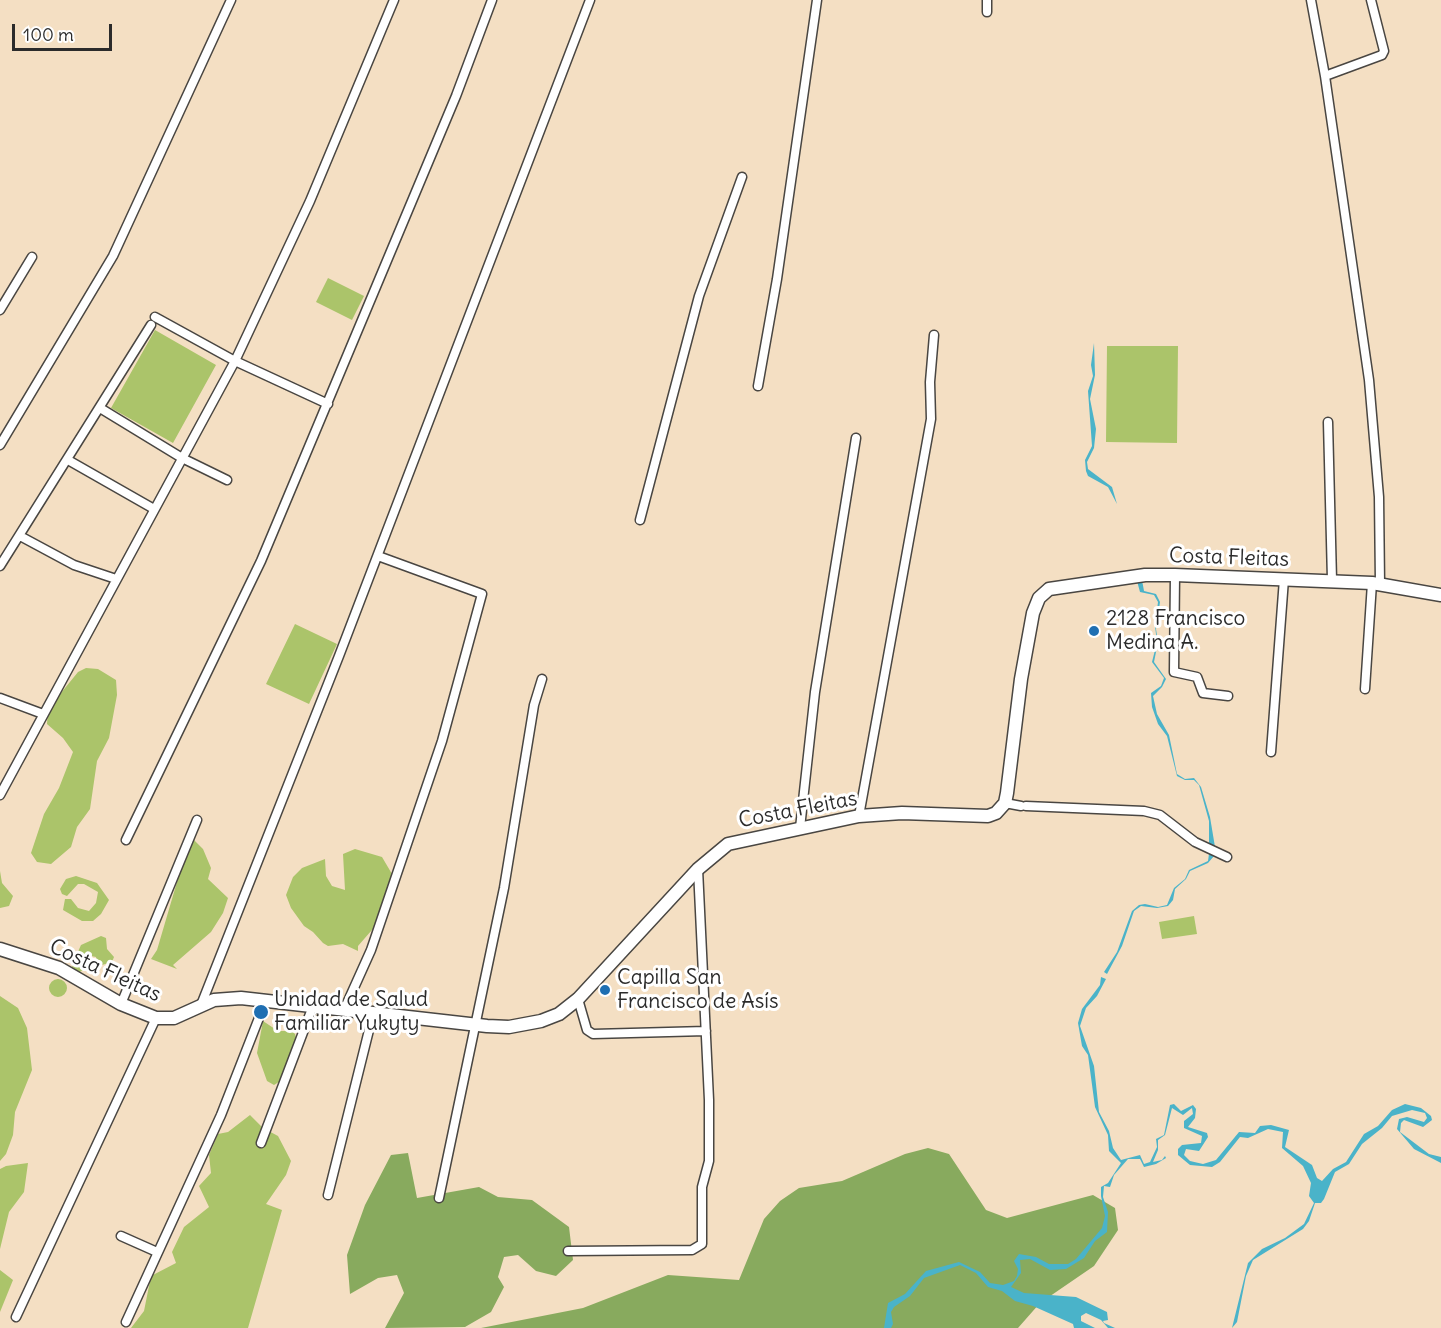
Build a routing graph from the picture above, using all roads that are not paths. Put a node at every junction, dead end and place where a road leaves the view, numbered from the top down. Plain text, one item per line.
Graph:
1 (231, 0) edge
2 (394, 0) edge
3 (492, 0) edge
4 (817, 0) edge
5 (987, 0) edge
6 (1311, 0) edge
7 (1371, 0) edge
8 (587, 1) edge
9 (987, 12) dead end
10 (1325, 76) junction
11 (742, 177) dead end
12 (32, 257) dead end
13 (0, 310) edge
14 (934, 335) dead end
15 (235, 361) junction
16 (758, 386) dead end
17 (328, 404) junction
18 (100, 408) junction
19 (1328, 422) dead end
20 (855, 438) dead end
21 (0, 445) edge
22 (182, 458) junction
23 (68, 460) junction
24 (228, 480) dead end
25 (154, 508) junction
26 (640, 520) dead end
27 (20, 536) junction
28 (378, 556) junction
29 (0, 566) edge
30 (1174, 575) junction
31 (116, 579) junction
32 (1284, 579) junction
33 (1332, 580) junction
34 (1376, 584) junction
35 (1441, 595) edge
36 (542, 680) dead end
37 (1365, 689) dead end
38 (1228, 696) dead end
39 (0, 698) edge
40 (44, 714) junction
41 (1271, 752) dead end
42 (0, 795) edge
43 (1005, 803) junction
44 (859, 816) junction
45 (197, 820) dead end
46 (800, 828) junction
47 (126, 840) dead end
48 (1227, 857) dead end
49 (698, 869) junction
50 (0, 949) edge
51 (578, 999) junction
52 (266, 1000) junction
53 (121, 1004) junction
54 (201, 1005) junction
55 (313, 1006) junction
56 (344, 1010) junction
57 (373, 1014) junction
58 (156, 1018) junction
59 (474, 1025) junction
60 (706, 1031) junction
61 (261, 1143) dead end
62 (328, 1195) dead end
63 (439, 1198) dead end
64 (121, 1236) dead end
65 (568, 1251) dead end
66 (157, 1252) junction
67 (16, 1317) dead end
68 (126, 1322) dead end

1 - 21 street
2 - 15 street
3 - 17 street
4 - 16 street
5 - 9 street
6 - 10 street
7 - 10 street
8 - 28 street
10 - 34 street
11 - 26 street
12 - 13 street
14 - 44 street
15 - 17 street
15 - 18 street
15 - 22 street
17 - 47 street
18 - 22 street
18 - 23 street
19 - 33 street
20 - 46 street
22 - 24 street
22 - 25 street
23 - 25 street
23 - 27 street
25 - 31 street
27 - 29 street
27 - 31 street
28 - 54 street
28 - 56 street
30 - 32 main road, Costa Fleitas
30 - 38 street
30 - 43 main road, Costa Fleitas
31 - 40 street
32 - 33 main road, Costa Fleitas
32 - 41 street
33 - 34 main road, Costa Fleitas
34 - 35 main road, Costa Fleitas
34 - 37 street
36 - 59 street
39 - 40 street
40 - 42 street
43 - 44 main road, Costa Fleitas
43 - 48 street
44 - 46 main road, Costa Fleitas
45 - 53 street
46 - 49 main road, Costa Fleitas
49 - 51 main road, Costa Fleitas
49 - 60 street
50 - 53 main road, Costa Fleitas
51 - 59 main road, Costa Fleitas
51 - 60 street
52 - 54 main road, Costa Fleitas
52 - 55 main road, Costa Fleitas
52 - 66 street
53 - 58 main road, Costa Fleitas
54 - 58 main road, Costa Fleitas
55 - 56 main road, Costa Fleitas
55 - 61 street
56 - 57 main road, Costa Fleitas
57 - 59 main road, Costa Fleitas
57 - 62 street
58 - 67 street
59 - 63 street
60 - 65 street
64 - 66 street
66 - 68 street

